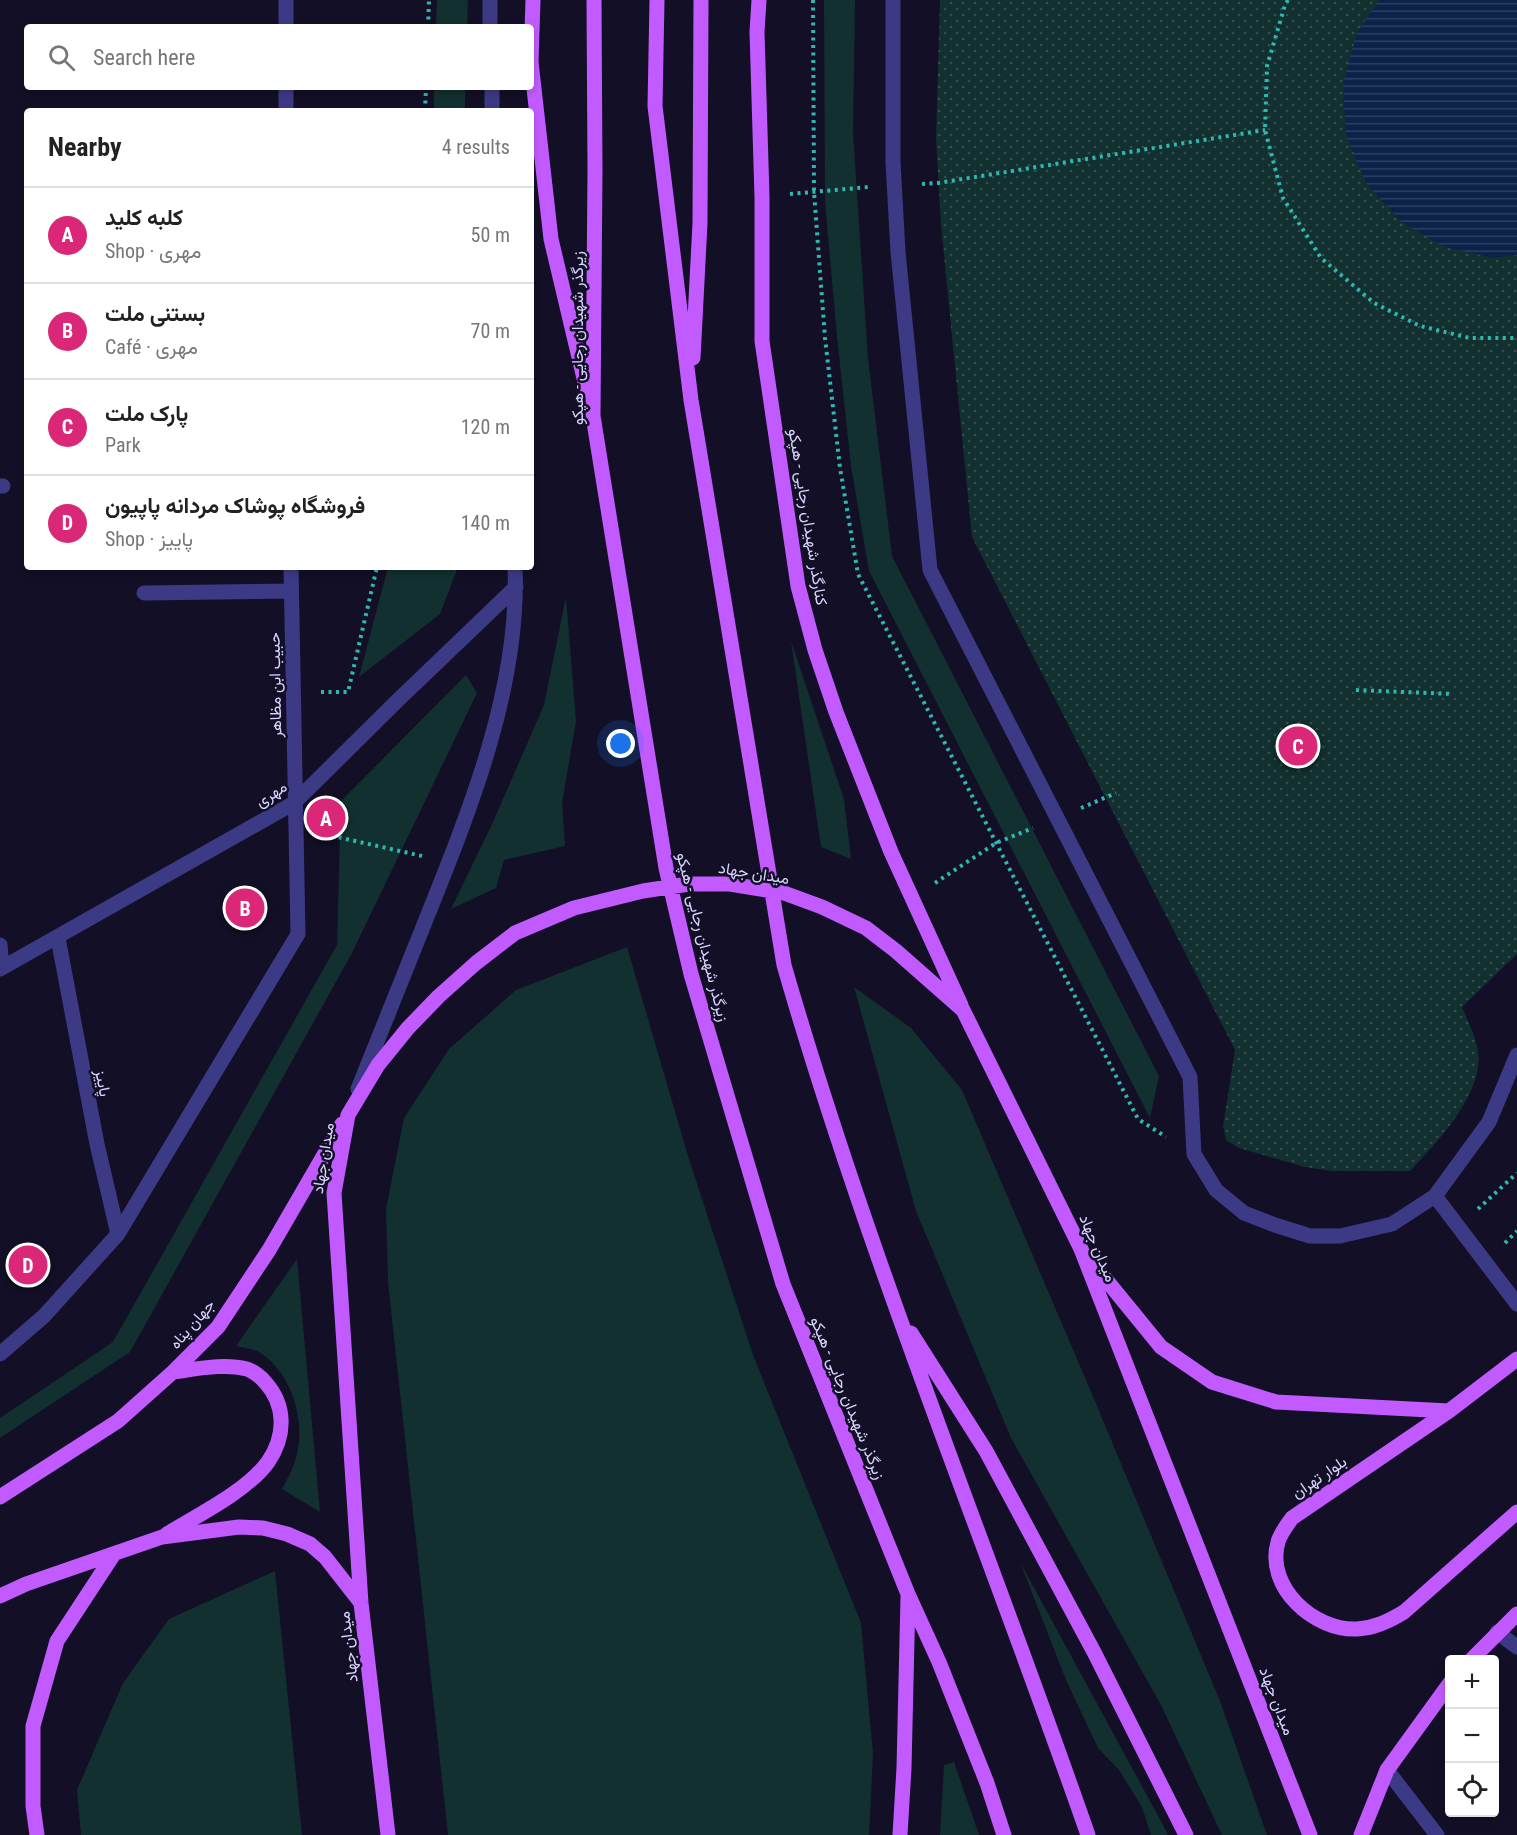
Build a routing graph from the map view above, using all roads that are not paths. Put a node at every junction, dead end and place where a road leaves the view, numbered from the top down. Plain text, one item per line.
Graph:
1 (286, 0) edge
2 (490, 0) edge
3 (533, 0) edge
4 (594, 0) edge
5 (657, 0) edge
6 (701, 0) edge
7 (759, 0) edge
8 (893, 0) edge
9 (286, 24) edge
10 (490, 24) edge
11 (532, 24) edge
12 (534, 89) edge
13 (286, 90) edge
14 (492, 90) edge
15 (286, 108) edge
16 (492, 108) edge
17 (691, 400) junction
18 (593, 416) junction
19 (291, 570) edge
20 (515, 570) edge
21 (516, 587) junction
22 (291, 591) junction
23 (144, 593) dead end
24 (294, 803) junction
25 (58, 938) junction
26 (0, 945) edge
27 (1, 969) edge
28 (963, 1010) junction
29 (1517, 1055) edge
30 (348, 1115) junction
31 (1435, 1196) junction
32 (118, 1234) junction
33 (1081, 1248) junction
34 (1517, 1304) edge
35 (894, 1306) junction
36 (0, 1354) edge
37 (1517, 1359) edge
38 (173, 1372) junction
39 (1449, 1412) junction
40 (0, 1497) edge
41 (1517, 1512) edge
42 (162, 1537) junction
43 (114, 1554) junction
44 (908, 1594) junction
45 (0, 1596) edge
46 (361, 1603) junction
47 (1517, 1614) edge
48 (1497, 1632) junction
49 (1517, 1647) edge
50 (1476, 1655) edge
51 (1445, 1689) edge
52 (1387, 1770) junction
53 (37, 1835) edge
54 (388, 1835) edge
55 (900, 1835) edge
56 (1004, 1835) edge
57 (1088, 1835) edge
58 (1186, 1835) edge
59 (1310, 1835) edge
60 (1361, 1835) edge
61 (1437, 1835) edge

1 - 9 street
2 - 10 street
3 - 11 main road
4 - 18 main road, زیرگذر شهیدان رجایی - هپکو
5 - 17 main road
6 - 17 main road
7 - 28 main road, کنارگذر شهیدان رجایی - هپکو
8 - 31 street
12 - 18 main road
13 - 15 street
14 - 16 street
17 - 35 main road
18 - 44 main road, زیرگذر شهیدان رجایی - هپکو
19 - 22 street, حبیب ابن مظاهر
20 - 21 street
21 - 24 street, مهری
21 - 30 street
22 - 23 street
22 - 24 street, حبیب ابن مظاهر
24 - 25 street, مهری
24 - 32 street, حبیب ابن مظاهر
25 - 27 street, مهری
25 - 32 street, پاییز
26 - 27 street
28 - 30 main road, میدان جهاد
28 - 33 main road, میدان جهاد
29 - 31 street
30 - 38 main road, جهان پناه
30 - 46 main road, میدان جهاد
31 - 34 street
32 - 36 street, حبیب ابن مظاهر
33 - 39 main road
33 - 59 main road, میدان جهاد
35 - 57 main road
35 - 58 main road
37 - 39 main road, بلوار تهران
38 - 40 main road, جهان پناه
38 - 42 main road
39 - 41 main road, بلوار تهران
42 - 43 main road
42 - 46 main road
43 - 45 main road
43 - 53 main road
44 - 55 main road
44 - 56 main road, زیرگذر شهیدان رجایی - هپکو
46 - 54 main road, میدان جهاد
47 - 48 main road
48 - 49 street
48 - 50 main road
51 - 52 main road
52 - 60 main road
52 - 61 street

